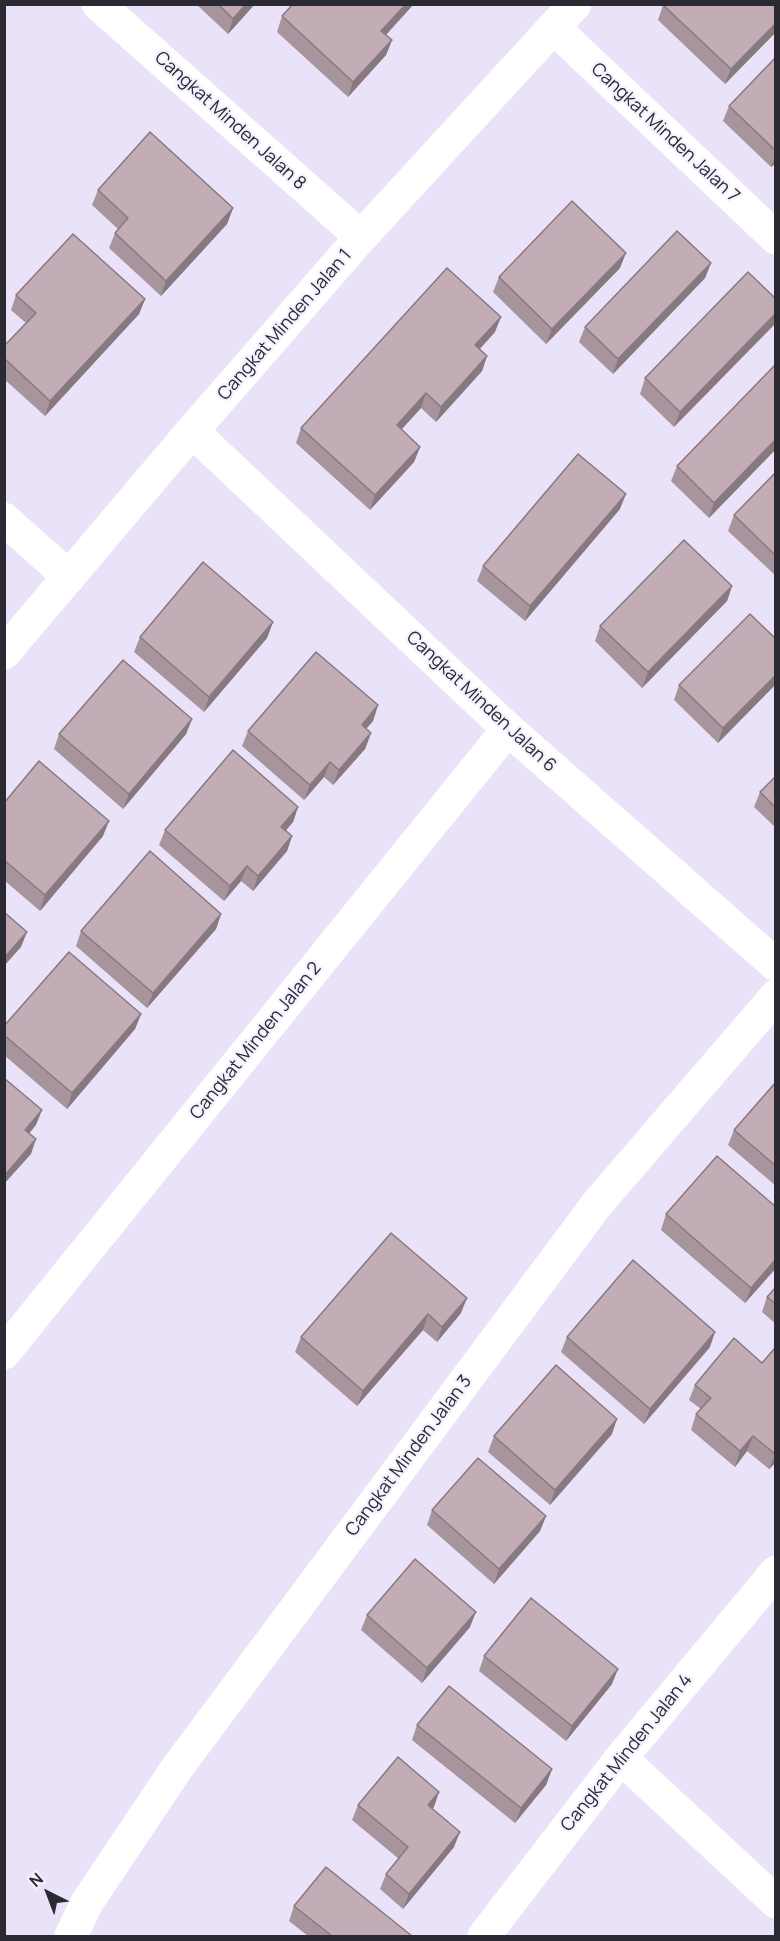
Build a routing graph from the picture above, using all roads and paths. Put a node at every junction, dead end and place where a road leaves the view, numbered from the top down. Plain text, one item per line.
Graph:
1 (98, 4) edge
2 (564, 16) edge
3 (361, 237) junction
4 (776, 238) edge
5 (192, 431) junction
6 (4, 519) edge
7 (69, 577) junction
8 (4, 653) edge
9 (508, 729) junction
10 (776, 964) edge
11 (776, 996) edge
12 (4, 1353) edge
13 (776, 1572) edge
14 (621, 1758) junction
15 (776, 1902) edge
16 (71, 1936) edge
17 (484, 1936) edge

1 - 3 street, Cangkat Minden Jalan 8
2 - 3 street, Cangkat Minden Jalan 1
2 - 4 street, Cangkat Minden Jalan 7
3 - 5 street, Cangkat Minden Jalan 1
5 - 7 street, Cangkat Minden Jalan 1
5 - 9 street, Cangkat Minden Jalan 6
6 - 7 street
7 - 8 street, Cangkat Minden Jalan 1
9 - 10 street, Cangkat Minden Jalan 6
9 - 12 street, Cangkat Minden Jalan 2
11 - 16 street, Cangkat Minden Jalan 3
13 - 14 street, Cangkat Minden Jalan 4
14 - 15 street
14 - 17 street, Cangkat Minden Jalan 4

